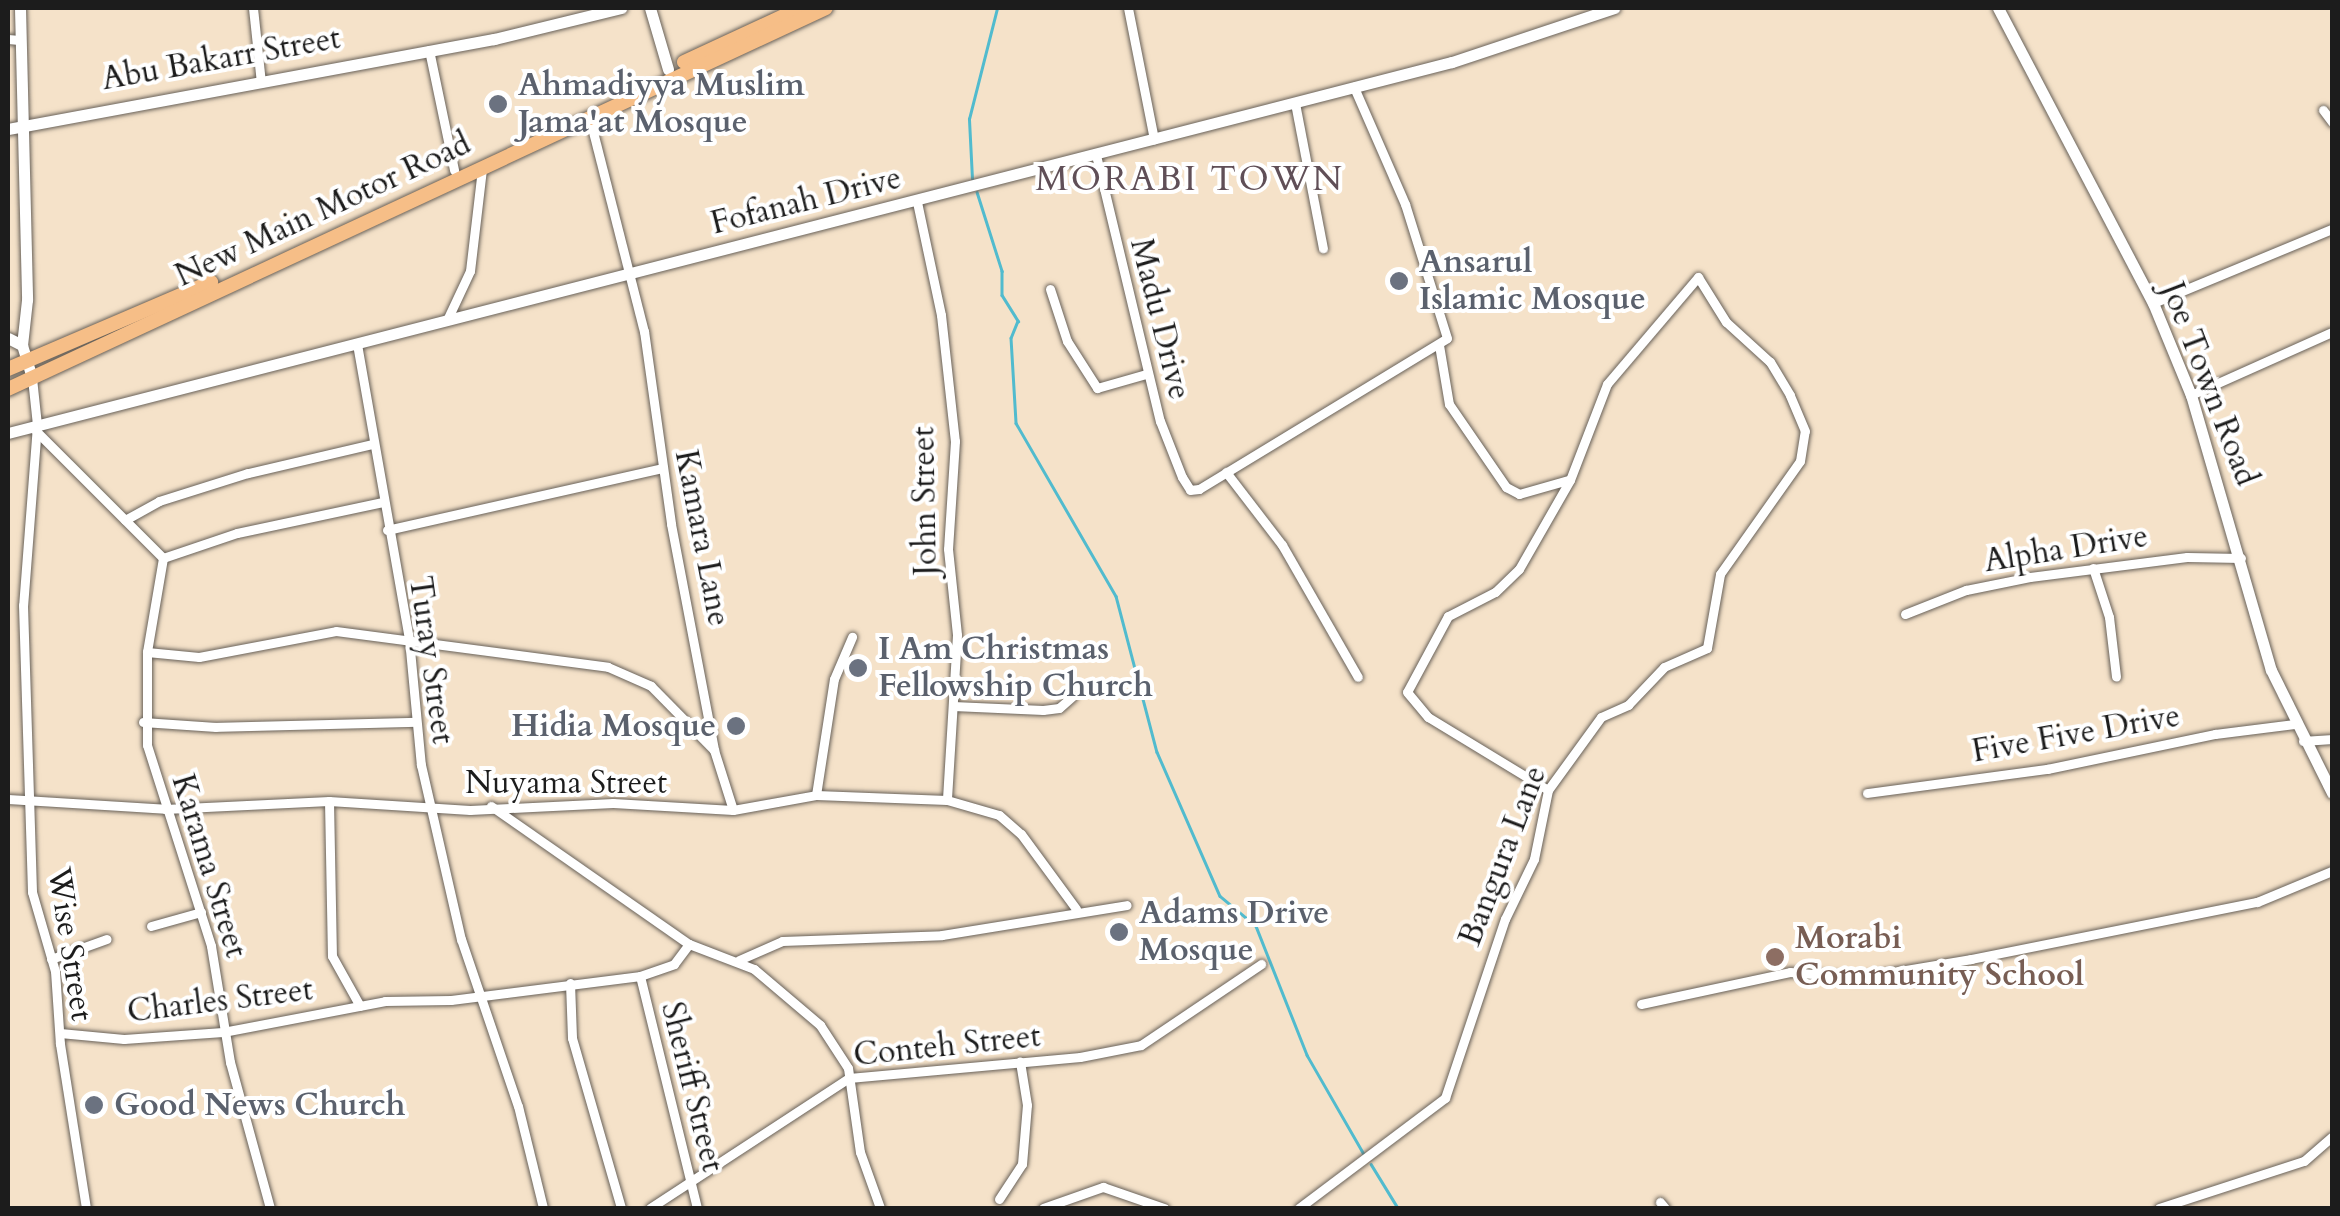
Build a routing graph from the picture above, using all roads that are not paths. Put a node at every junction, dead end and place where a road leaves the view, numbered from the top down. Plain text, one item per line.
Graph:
1 (20, 8) edge
2 (254, 8) edge
3 (621, 8) edge
4 (650, 8) edge
5 (802, 8) edge
6 (826, 8) edge
7 (1128, 8) edge
8 (1614, 8) edge
9 (1998, 8) edge
10 (1597, 12) edge
11 (13, 39) edge
12 (429, 50) junction
13 (668, 69) junction
14 (260, 84) junction
15 (1354, 87) junction
16 (1295, 103) junction
17 (2323, 110) dead end
18 (589, 116) junction
19 (2332, 122) edge
20 (14, 128) edge
21 (1154, 139) junction
22 (1096, 155) junction
23 (482, 166) junction
24 (454, 170) junction
25 (917, 202) junction
26 (2332, 229) edge
27 (1323, 248) dead end
28 (632, 274) junction
29 (1050, 289) dead end
30 (2153, 304) junction
31 (447, 320) junction
32 (2332, 332) edge
33 (8, 338) edge
34 (357, 344) junction
35 (1439, 345) junction
36 (25, 353) junction
37 (8, 369) edge
38 (1146, 374) junction
39 (32, 378) junction
40 (8, 388) edge
41 (2191, 395) junction
42 (36, 428) junction
43 (8, 433) edge
44 (373, 444) junction
45 (662, 468) junction
46 (1226, 472) junction
47 (1570, 480) junction
48 (383, 502) junction
49 (125, 520) junction
50 (387, 530) junction
51 (163, 558) junction
52 (2241, 558) junction
53 (2092, 568) junction
54 (1904, 614) dead end
55 (852, 636) dead end
56 (409, 639) junction
57 (147, 652) junction
58 (1358, 676) dead end
59 (2116, 677) dead end
60 (1073, 696) dead end
61 (953, 706) junction
62 (143, 722) junction
63 (413, 722) junction
64 (2294, 724) junction
65 (2332, 739) edge
66 (2303, 741) junction
67 (714, 750) junction
68 (1548, 790) junction
69 (2332, 793) edge
70 (1867, 794) dead end
71 (816, 795) junction
72 (8, 799) edge
73 (947, 800) junction
74 (329, 801) junction
75 (33, 805) junction
76 (492, 806) junction
77 (431, 808) junction
78 (165, 809) junction
79 (733, 810) junction
80 (2332, 872) edge
81 (1127, 905) dead end
82 (1076, 909) junction
83 (201, 912) junction
84 (151, 926) dead end
85 (107, 940) dead end
86 (689, 944) junction
87 (51, 958) junction
88 (739, 960) junction
89 (1260, 964) dead end
90 (640, 976) junction
91 (570, 983) junction
92 (478, 993) junction
93 (1641, 1004) dead end
94 (360, 1006) junction
95 (224, 1032) junction
96 (60, 1033) junction
97 (1020, 1062) junction
98 (849, 1078) junction
99 (2332, 1137) edge
100 (692, 1182) junction
101 (1000, 1199) dead end
102 (86, 1208) edge
103 (270, 1208) edge
104 (543, 1208) edge
105 (621, 1208) edge
106 (650, 1208) edge
107 (697, 1208) edge
108 (880, 1208) edge
109 (1043, 1208) edge
110 (1164, 1208) edge
111 (1299, 1208) edge
112 (2160, 1208) edge

1 - 11 street
2 - 14 street
3 - 12 street, Abu Bakarr Street
4 - 13 street
5 - 13 highway, New Main Motor Road
6 - 18 highway, New Main Motor Road
7 - 21 street
8 - 10 street, Fofanah Drive
9 - 30 street, Joe Town Road
10 - 15 street, Fofanah Drive
11 - 20 street
12 - 14 street, Abu Bakarr Street
12 - 24 street
13 - 24 highway, New Main Motor Road
14 - 20 street, Abu Bakarr Street
15 - 16 street, Fofanah Drive
15 - 35 street
16 - 21 street, Fofanah Drive
16 - 27 street
17 - 19 street
18 - 23 highway, New Main Motor Road
18 - 28 street, Kamara Lane
20 - 36 street
21 - 22 street, Fofanah Drive
22 - 25 street, Fofanah Drive
22 - 38 street, Madu Drive
23 - 31 street
23 - 39 highway, New Main Motor Road
24 - 36 highway, New Main Motor Road
25 - 28 street, Fofanah Drive
25 - 61 street, John Street
26 - 30 street
28 - 31 street, Fofanah Drive
28 - 45 street, Kamara Lane
29 - 38 street
30 - 41 street, Joe Town Road
31 - 34 street, Fofanah Drive
32 - 41 street
33 - 36 street
34 - 42 street, Fofanah Drive
34 - 44 street, Turay Street
35 - 46 street
35 - 47 street
36 - 37 highway, New Main Motor Road
36 - 39 street
38 - 46 street, Madu Drive
39 - 40 highway, New Main Motor Road
39 - 42 street, Wise Street
41 - 52 street, Joe Town Road
42 - 43 street, Fofanah Drive
42 - 49 street
42 - 75 street, Wise Street
44 - 48 street, Turay Street
44 - 49 street
45 - 50 street
45 - 67 street, Kamara Lane
46 - 58 street
47 - 68 street
47 - 68 street, Bangura Lane
48 - 50 street, Turay Street
48 - 51 street
49 - 51 street
50 - 56 street, Turay Street
51 - 57 street, Karama Street
52 - 53 street, Alpha Drive
52 - 64 street, Joe Town Road
53 - 54 street, Alpha Drive
53 - 59 street
55 - 71 street
56 - 57 street
56 - 63 street, Turay Street
56 - 67 street
57 - 62 street, Karama Street
60 - 61 street
61 - 73 street, John Street
62 - 63 street
62 - 78 street, Karama Street
63 - 77 street, Turay Street
64 - 66 street, Joe Town Road
64 - 70 street, Five Five Drive
65 - 66 street
66 - 69 street, Joe Town Road
67 - 79 street, Kamara Lane
68 - 111 street, Bangura Lane
71 - 73 street, Nuyama Street
71 - 79 street, Nuyama Street
72 - 75 street, Nuyama Street
73 - 82 street, Nuyama Street
74 - 77 street, Nuyama Street
74 - 78 street, Nuyama Street
74 - 94 street
75 - 78 street, Nuyama Street
75 - 87 street, Wise Street
76 - 77 street, Nuyama Street
76 - 79 street, Nuyama Street
76 - 86 street
77 - 92 street, Turay Street
78 - 83 street, Karama Street
80 - 93 street
81 - 82 street
82 - 88 street
83 - 84 street
83 - 95 street, Karama Street
85 - 87 street
86 - 88 street
86 - 90 street
87 - 96 street, Wise Street
88 - 98 street
89 - 97 street, Conteh Street
90 - 91 street, Charles Street
90 - 100 street, Sheriff Street
91 - 92 street, Charles Street
91 - 105 street
92 - 94 street, Charles Street
92 - 104 street, Turay Street
94 - 95 street, Charles Street
95 - 96 street, Charles Street
95 - 103 street, Karama Street
96 - 102 street, Wise Street
97 - 98 street, Conteh Street
97 - 101 street
98 - 100 street, Conteh Street
98 - 108 street
99 - 112 street
100 - 106 street, Conteh Street
100 - 107 street, Sheriff Street
109 - 110 street

